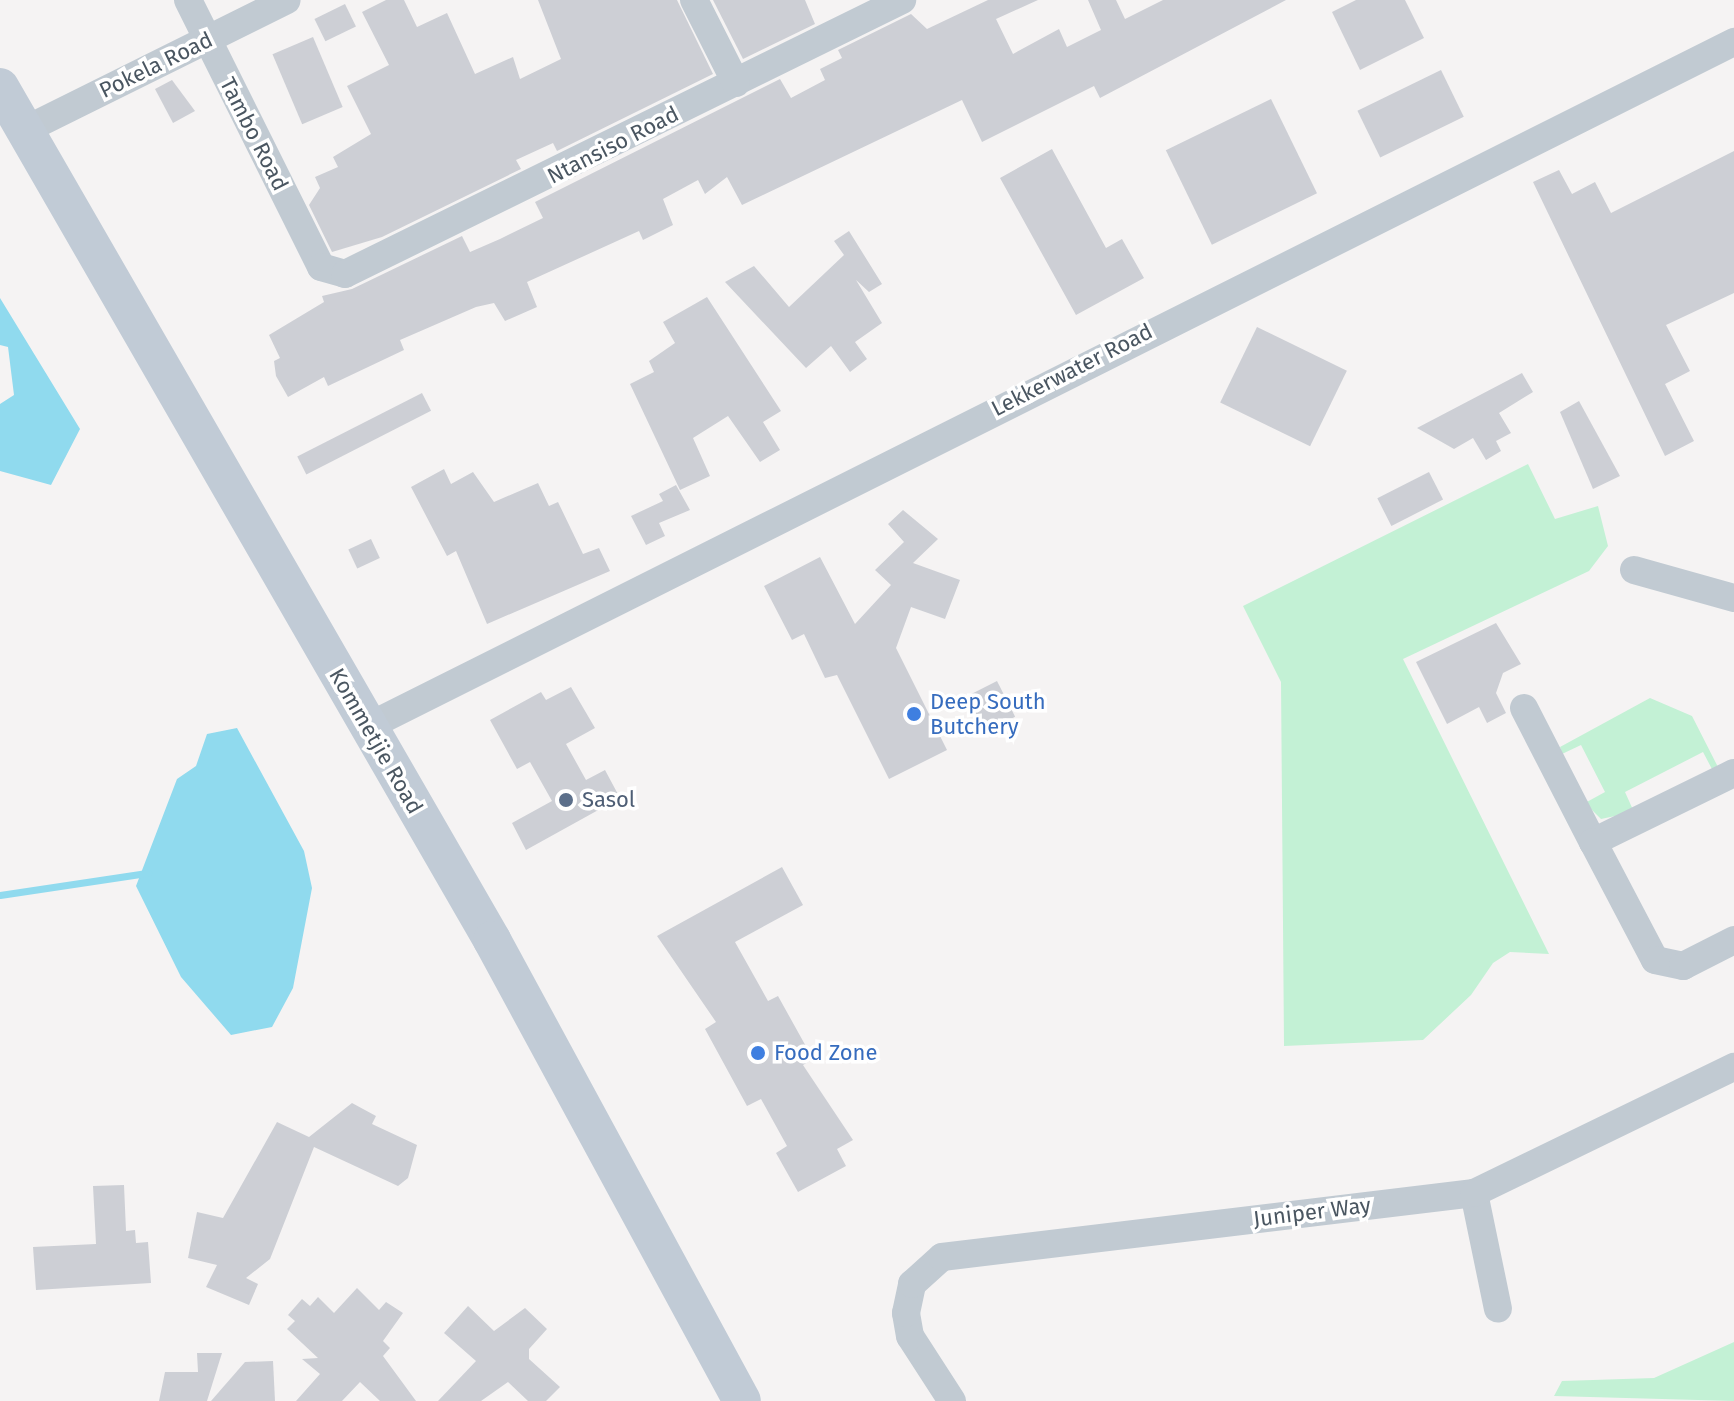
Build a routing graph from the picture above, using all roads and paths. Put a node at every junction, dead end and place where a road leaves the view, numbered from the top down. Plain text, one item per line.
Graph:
1 (188, 0) edge
2 (287, 0) edge
3 (694, 0) edge
4 (902, 0) edge
5 (207, 40) junction
6 (1734, 42) edge
7 (736, 83) junction
8 (0, 87) edge
9 (25, 130) junction
10 (321, 267) joint
11 (1634, 570) dead end
12 (1734, 598) edge
13 (1524, 708) dead end
14 (367, 727) junction
15 (1734, 773) edge
16 (1593, 842) junction
17 (1734, 940) edge
18 (1734, 1067) edge
19 (1474, 1193) junction
20 (1498, 1309) dead end
21 (742, 1401) edge
22 (952, 1401) edge

1 - 5 street, Tambo Road
2 - 5 street, Pokela Road
3 - 7 street
4 - 7 street, Ntansiso Road
5 - 9 street, Pokela Road
5 - 10 street, Tambo Road
6 - 14 street, Lekkerwater Road
7 - 10 street, Ntansiso Road
8 - 9 main road, Kommetjie Road
9 - 14 main road, Kommetjie Road
11 - 12 street
13 - 16 street
14 - 21 main road, Kommetjie Road
15 - 16 street
16 - 17 street
18 - 19 street, Juniper Way
19 - 20 street
19 - 22 street, Juniper Way

